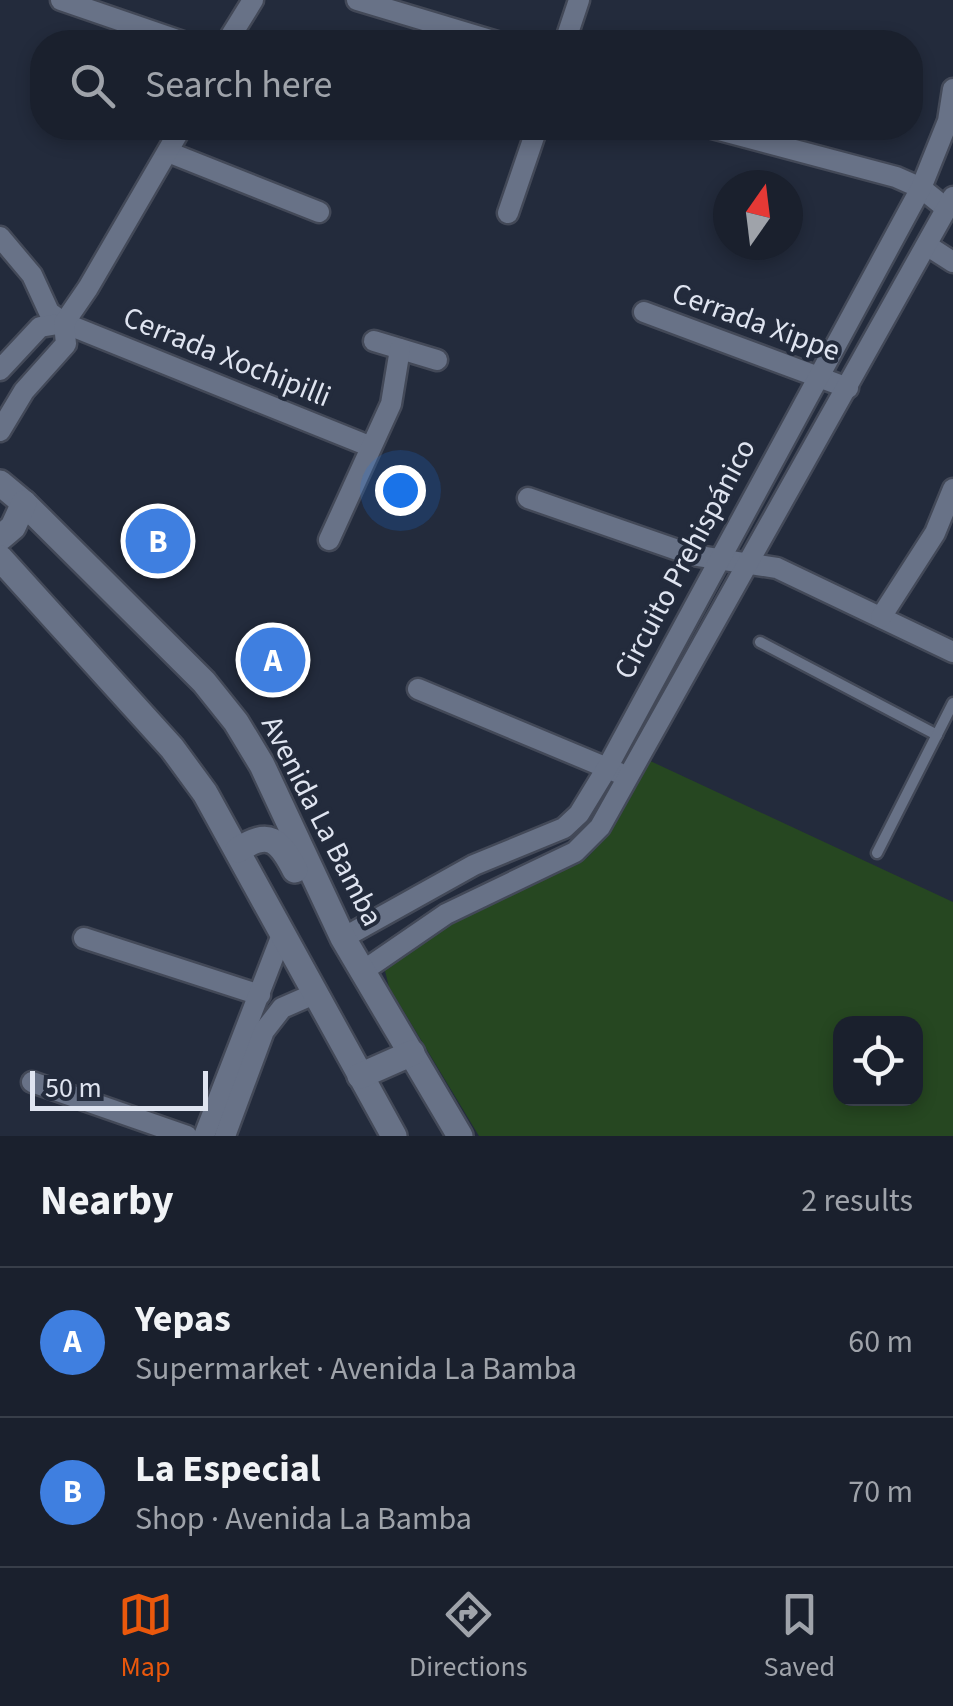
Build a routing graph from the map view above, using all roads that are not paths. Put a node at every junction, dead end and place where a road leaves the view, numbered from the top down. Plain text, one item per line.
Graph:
1 (62, 0) edge
2 (253, 0) edge
3 (357, 0) edge
4 (579, 0) edge
5 (148, 30) edge
6 (234, 30) edge
7 (458, 30) edge
8 (569, 30) edge
9 (953, 89) edge
10 (174, 140) edge
11 (533, 140) edge
12 (758, 140) edge
13 (168, 152) junction
14 (920, 188) junction
15 (950, 203) edge
16 (319, 212) dead end
17 (508, 213) dead end
18 (0, 237) edge
19 (928, 246) junction
20 (953, 262) edge
21 (644, 312) dead end
22 (64, 323) junction
23 (374, 341) dead end
24 (400, 349) junction
25 (437, 360) dead end
26 (0, 370) edge
27 (817, 377) junction
28 (848, 388) junction
29 (0, 431) edge
30 (369, 446) junction
31 (0, 483) edge
32 (953, 489) edge
33 (528, 498) dead end
34 (24, 503) junction
35 (0, 538) edge
36 (329, 540) dead end
37 (0, 558) edge
38 (717, 560) junction
39 (749, 562) junction
40 (881, 617) junction
41 (760, 642) dead end
42 (953, 652) edge
43 (418, 689) dead end
44 (953, 703) edge
45 (937, 735) junction
46 (607, 768) junction
47 (630, 777) junction
48 (238, 850) junction
49 (878, 854) dead end
50 (435, 887) junction
51 (446, 914) junction
52 (283, 932) junction
53 (84, 938) dead end
54 (342, 938) junction
55 (364, 971) junction
56 (314, 994) junction
57 (260, 995) junction
58 (412, 1053) junction
59 (360, 1076) junction
60 (32, 1082) dead end
61 (187, 1136) edge
62 (204, 1136) edge
63 (226, 1136) edge
64 (394, 1136) edge
65 (460, 1136) edge

1 - 5 street
2 - 6 street
3 - 7 street
4 - 8 street
9 - 14 street, Circuito Prehispánico
10 - 13 street
11 - 17 street
12 - 14 street
13 - 16 street
13 - 22 street
14 - 15 street
14 - 27 street, Circuito Prehispánico
15 - 19 street, Circuito Prehispánico
18 - 22 street
19 - 20 street
19 - 28 street, Circuito Prehispánico
21 - 27 street, Cerrada Xippe
22 - 26 street
22 - 29 street
22 - 30 street, Cerrada Xochipilli
23 - 24 street
24 - 25 street
24 - 30 street
27 - 28 street, Cerrada Xippe
27 - 38 street, Circuito Prehispánico
28 - 39 street, Circuito Prehispánico
30 - 36 street
31 - 34 street, Avenida La Bamba
32 - 40 street
33 - 38 street
34 - 35 street
34 - 54 street, Avenida La Bamba
37 - 48 street
38 - 39 street
38 - 46 street, Circuito Prehispánico
39 - 40 street
39 - 47 street, Circuito Prehispánico
40 - 42 street
41 - 45 lane
43 - 46 street
44 - 45 lane
45 - 49 lane
46 - 47 street
46 - 50 street, Circuito Prehispánico
47 - 51 street, Circuito Prehispánico
48 - 52 street
48 - 54 street
50 - 51 street
50 - 54 street, Circuito Prehispánico
51 - 55 street, Circuito Prehispánico
52 - 56 street
52 - 57 street
53 - 57 street
54 - 55 street, Avenida La Bamba
55 - 58 street, Avenida La Bamba
56 - 59 street
56 - 63 street
57 - 62 street
58 - 59 street
58 - 65 street, Avenida La Bamba
59 - 64 street
60 - 61 street

